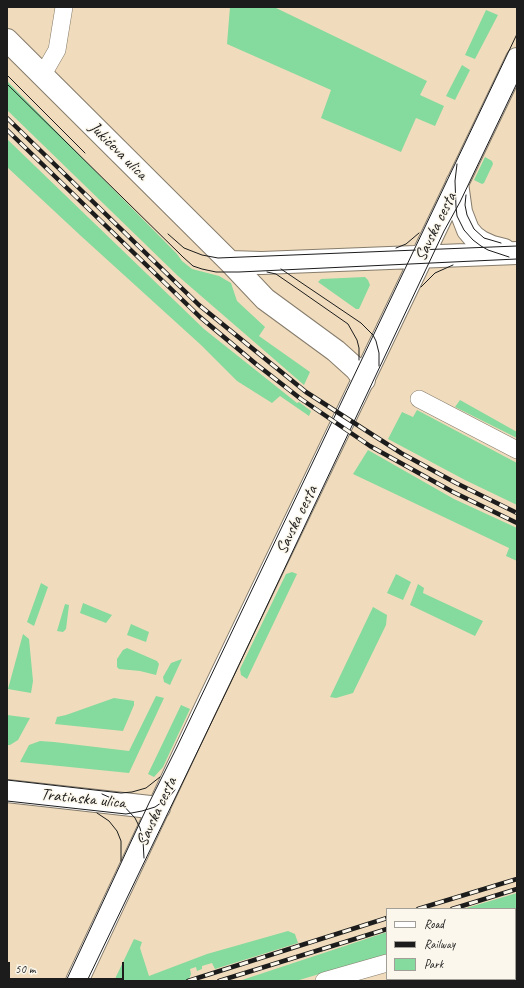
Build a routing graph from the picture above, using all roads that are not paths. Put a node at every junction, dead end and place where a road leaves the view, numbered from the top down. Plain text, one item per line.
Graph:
1 (64, 7) edge
2 (7, 40) edge
3 (517, 58) edge
4 (42, 76) junction
5 (457, 183) junction
6 (517, 252) edge
7 (422, 257) junction
8 (230, 262) junction
9 (364, 380) junction
10 (419, 398) dead end
11 (517, 450) edge
12 (7, 791) edge
13 (159, 808) junction
14 (386, 963) edge
15 (76, 981) edge
16 (324, 981) edge

1 - 4 street
2 - 4 main road, Jukićeva ulica
3 - 5 main road, Savska cesta
4 - 8 main road, Jukićeva ulica
5 - 6 main road
5 - 7 main road, Savska cesta
6 - 7 main road
7 - 8 main road
7 - 9 main road, Savska cesta
8 - 9 main road, Jukićeva ulica
9 - 13 main road, Savska cesta
10 - 11 street
12 - 13 main road, Tratinska ulica
13 - 15 main road, Savska cesta
14 - 16 street

